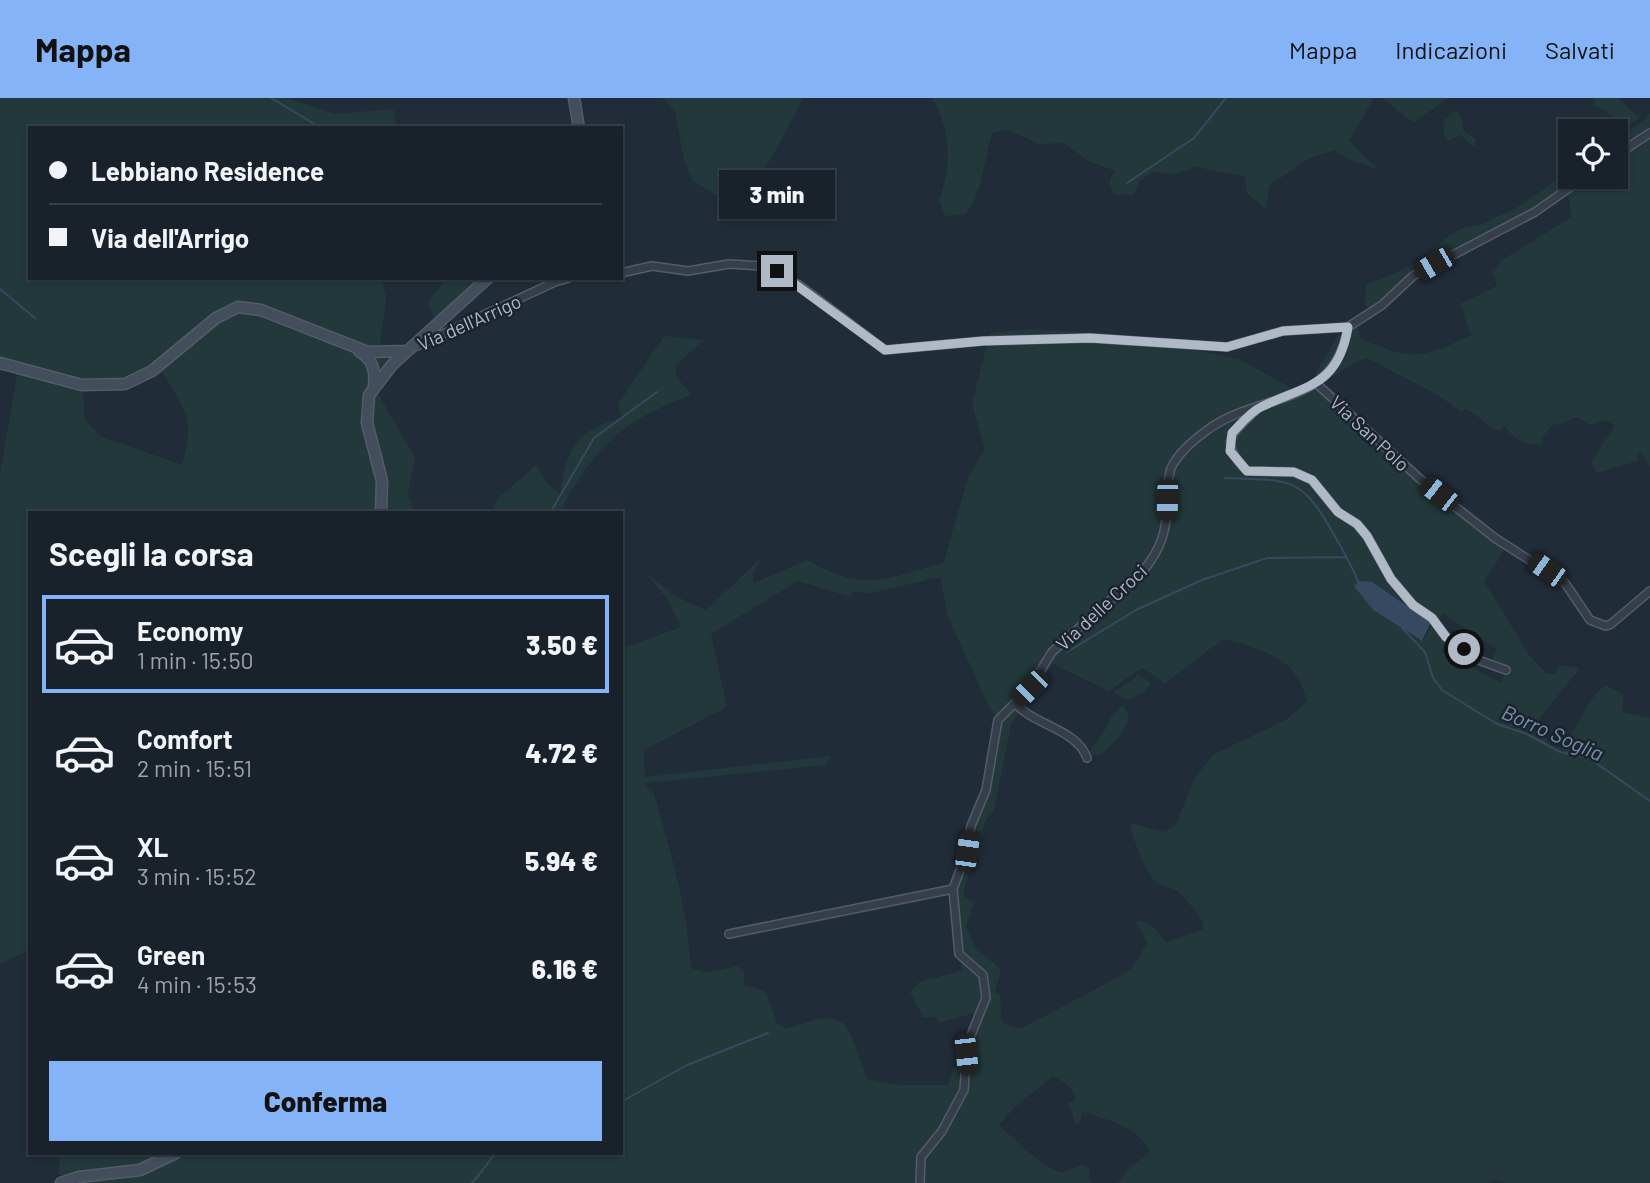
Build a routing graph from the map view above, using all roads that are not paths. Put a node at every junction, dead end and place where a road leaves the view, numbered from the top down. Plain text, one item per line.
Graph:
1 (574, 98) edge
2 (579, 126) edge
3 (1650, 133) edge
4 (1628, 147) edge
5 (1569, 189) edge
6 (623, 273) edge
7 (486, 280) edge
8 (562, 280) edge
9 (1348, 327) junction
10 (355, 349) junction
11 (407, 351) junction
12 (0, 363) edge
13 (1317, 384) junction
14 (374, 386) junction
15 (1258, 408) junction
16 (381, 511) edge
17 (1650, 591) edge
18 (1506, 670) dead end
19 (1015, 703) junction
20 (1087, 758) dead end
21 (953, 889) junction
22 (729, 934) dead end
23 (172, 1155) edge
24 (61, 1183) edge
25 (920, 1183) edge

1 - 2 street
3 - 4 street
5 - 9 street
6 - 9 street
7 - 11 street
8 - 11 street, Via dell'Arrigo
9 - 13 street, Via delle Croci
10 - 11 street
10 - 12 street
10 - 14 street
11 - 14 street
13 - 15 street, Via delle Croci
13 - 17 street, Via San Polo
14 - 16 street
15 - 18 street
15 - 19 street, Via delle Croci
19 - 20 street
19 - 21 street, Via delle Croci
21 - 22 street
21 - 25 street, Via delle Croci
23 - 24 street

